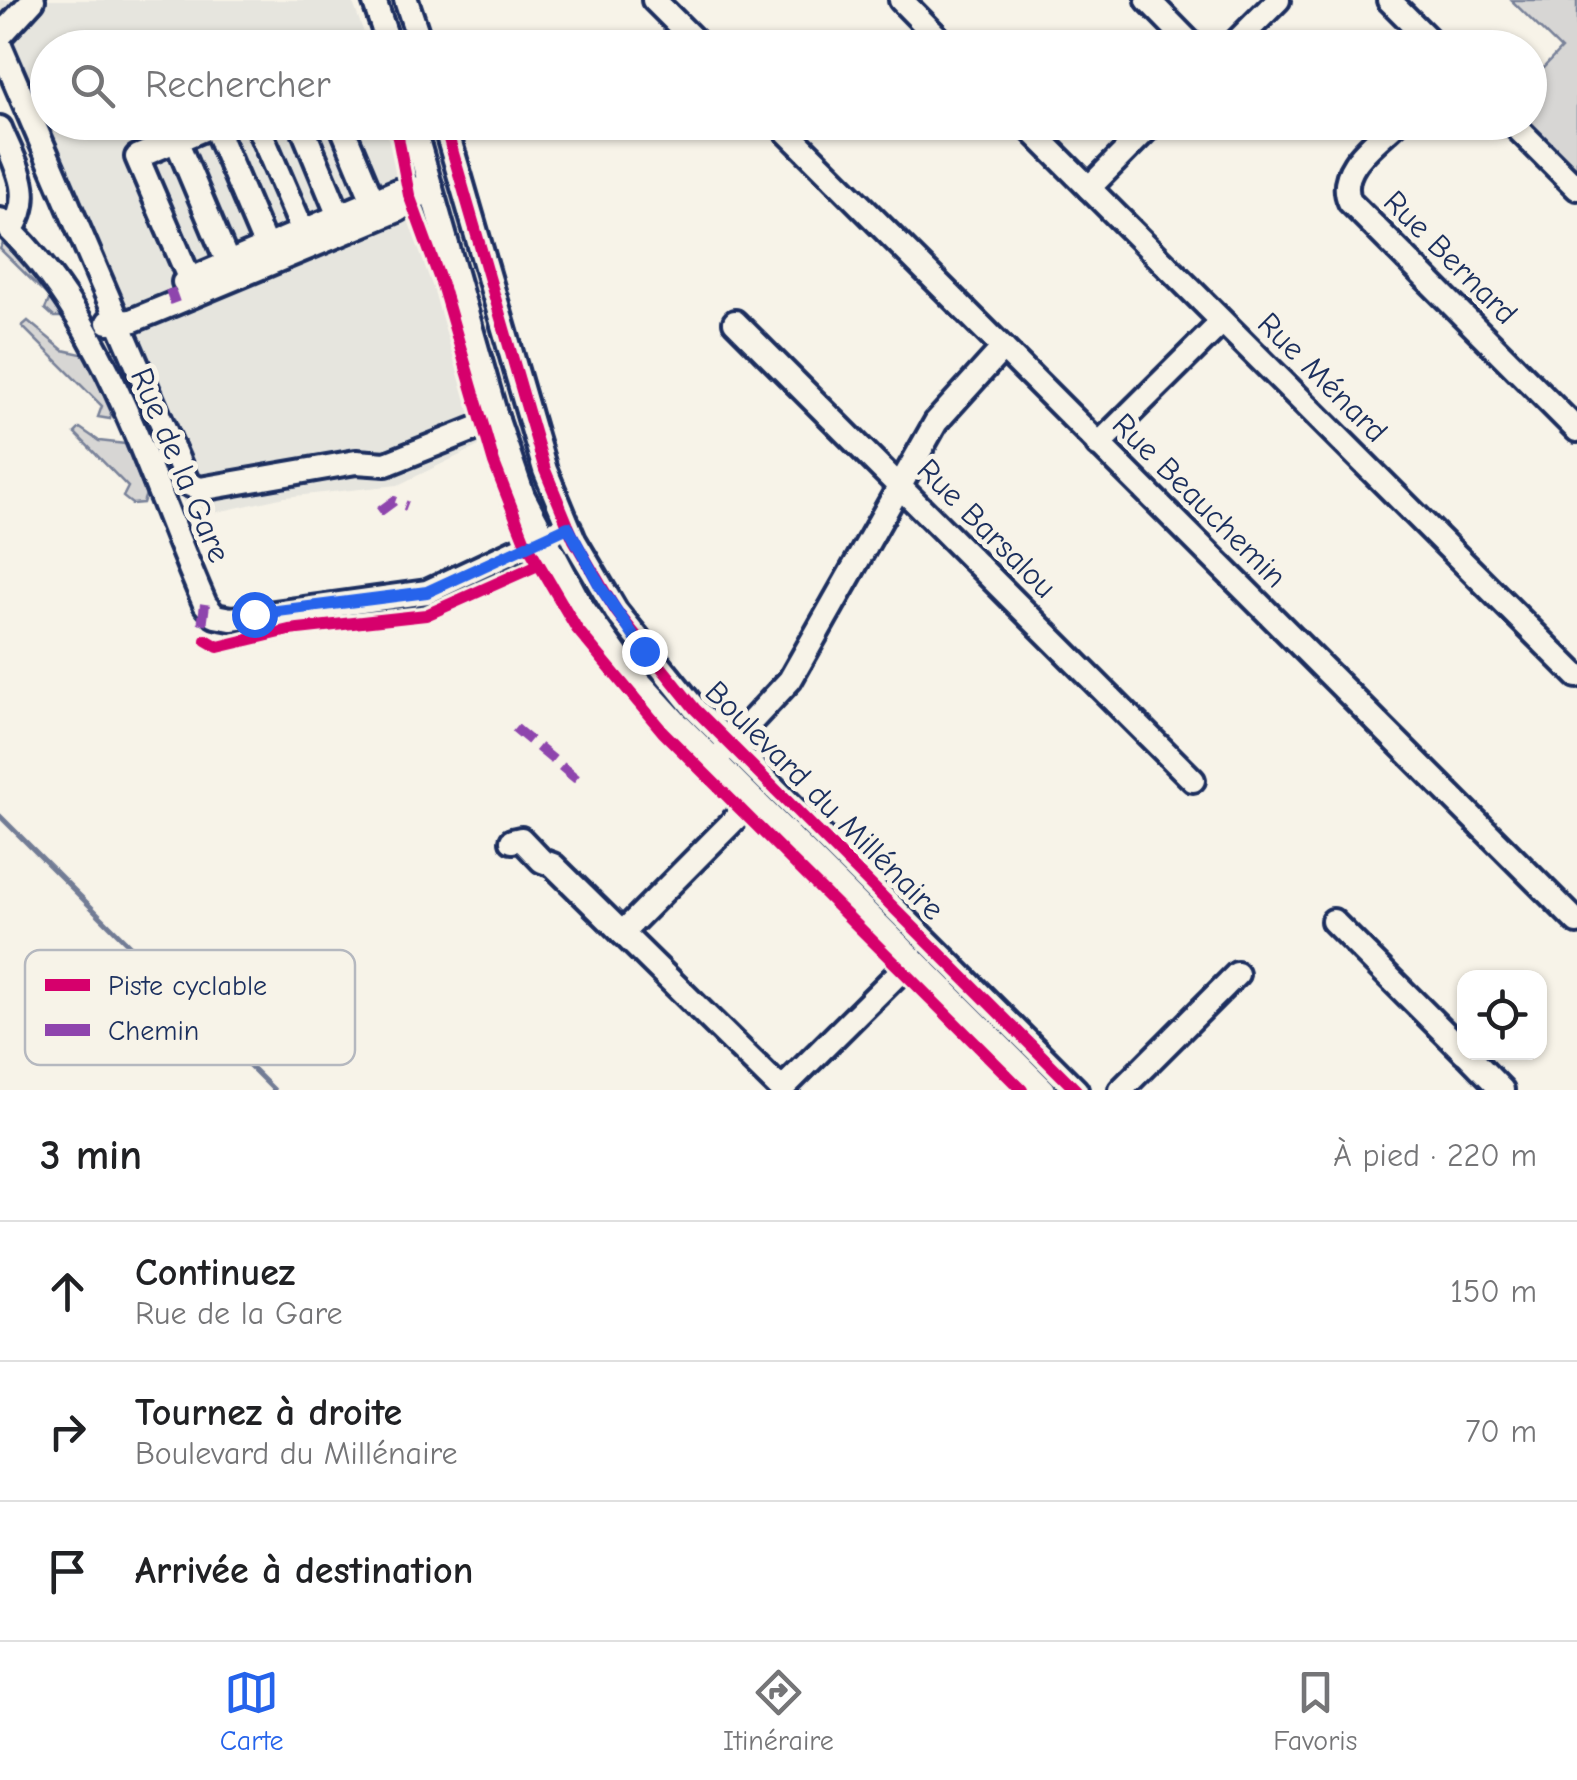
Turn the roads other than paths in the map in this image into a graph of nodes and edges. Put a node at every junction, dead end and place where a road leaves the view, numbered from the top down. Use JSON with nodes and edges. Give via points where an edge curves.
{"nodes":[{"id":1,"x":33,"y":0,"type":"edge"},
{"id":2,"x":374,"y":0,"type":"edge"},
{"id":3,"x":406,"y":0,"type":"edge"},
{"id":4,"x":654,"y":0,"type":"edge"},
{"id":5,"x":901,"y":0,"type":"edge"},
{"id":6,"x":1148,"y":0,"type":"edge"},
{"id":7,"x":1278,"y":0,"type":"edge"},
{"id":8,"x":1389,"y":0,"type":"edge"},
{"id":9,"x":384,"y":30,"type":"edge"},
{"id":10,"x":416,"y":30,"type":"edge"},
{"id":11,"x":684,"y":30,"type":"edge"},
{"id":12,"x":930,"y":30,"type":"edge"},
{"id":13,"x":1178,"y":30,"type":"edge"},
{"id":14,"x":1248,"y":30,"type":"edge"},
{"id":15,"x":1418,"y":30,"type":"edge"},
{"id":16,"x":0,"y":36,"type":"edge"},
{"id":17,"x":0,"y":46,"type":"edge"},
{"id":18,"x":30,"y":116,"type":"edge"},
{"id":19,"x":2,"y":136,"type":"edge"},
{"id":20,"x":40,"y":140,"type":"edge"},
{"id":21,"x":176,"y":140,"type":"joint"},
{"id":22,"x":222,"y":140,"type":"edge"},
{"id":23,"x":264,"y":140,"type":"edge"},
{"id":24,"x":307,"y":140,"type":"edge"},
{"id":25,"x":348,"y":140,"type":"edge"},
{"id":26,"x":417,"y":140,"type":"edge"},
{"id":27,"x":449,"y":140,"type":"edge"},
{"id":28,"x":795,"y":140,"type":"edge"},
{"id":29,"x":1041,"y":140,"type":"edge"},
{"id":30,"x":1136,"y":140,"type":"edge"},
{"id":31,"x":1380,"y":140,"type":"edge"},
{"id":32,"x":1529,"y":140,"type":"edge"},
{"id":33,"x":460,"y":179,"type":"junction"},
{"id":34,"x":431,"y":187,"type":"junction"},
{"id":35,"x":1089,"y":188,"type":"junction"},
{"id":36,"x":1577,"y":188,"type":"edge"},
{"id":37,"x":373,"y":201,"type":"junction"},
{"id":38,"x":339,"y":216,"type":"junction"},
{"id":39,"x":5,"y":225,"type":"edge"},
{"id":40,"x":303,"y":232,"type":"junction"},
{"id":41,"x":266,"y":248,"type":"junction"},
{"id":42,"x":228,"y":263,"type":"junction"},
{"id":43,"x":190,"y":280,"type":"junction"},
{"id":44,"x":117,"y":318,"type":"junction"},
{"id":45,"x":736,"y":322,"type":"dead end"},
{"id":46,"x":1222,"y":322,"type":"junction"},
{"id":47,"x":86,"y":330,"type":"junction"},
{"id":48,"x":1003,"y":348,"type":"junction"},
{"id":49,"x":497,"y":420,"type":"junction"},
{"id":50,"x":1577,"y":430,"type":"edge"},
{"id":51,"x":1098,"y":444,"type":"junction"},
{"id":52,"x":899,"y":486,"type":"junction"},
{"id":53,"x":568,"y":527,"type":"junction"},
{"id":54,"x":542,"y":538,"type":"junction"},
{"id":55,"x":1577,"y":676,"type":"edge"},
{"id":56,"x":722,"y":753,"type":"junction"},
{"id":57,"x":1192,"y":780,"type":"dead end"},
{"id":58,"x":754,"y":800,"type":"junction"},
{"id":59,"x":512,"y":842,"type":"dead end"},
{"id":60,"x":1333,"y":921,"type":"dead end"},
{"id":61,"x":1577,"y":922,"type":"edge"},
{"id":62,"x":622,"y":933,"type":"junction"},
{"id":63,"x":913,"y":959,"type":"junction"},
{"id":64,"x":1237,"y":974,"type":"dead end"},
{"id":65,"x":1457,"y":1044,"type":"edge"},
{"id":66,"x":1473,"y":1060,"type":"edge"},
{"id":67,"x":1060,"y":1087,"type":"edge"},
{"id":68,"x":782,"y":1090,"type":"edge"},
{"id":69,"x":1121,"y":1090,"type":"edge"},
{"id":70,"x":1502,"y":1090,"type":"edge"}],
"edges":[{"from":1,"to":16,"type":"street"},
{"from":2,"to":9,"type":"street"},
{"from":3,"to":10,"type":"street"},
{"from":4,"to":11,"type":"street"},
{"from":5,"to":12,"type":"street"},
{"from":6,"to":13,"type":"street"},
{"from":7,"to":14,"type":"street"},
{"from":8,"to":15,"type":"street"},
{"from":17,"to":18,"type":"street"},
{"from":19,"to":39,"type":"street","via":[[24,190],[21,212]]},
{"from":20,"to":44,"type":"street"},
{"from":21,"to":42,"type":"street"},
{"from":21,"to":43,"type":"street","via":[[137,157]]},
{"from":22,"to":41,"type":"street"},
{"from":23,"to":40,"type":"street"},
{"from":24,"to":38,"type":"street"},
{"from":25,"to":37,"type":"street"},
{"from":26,"to":34,"type":"street","name":"Boulevard du Millénaire"},
{"from":27,"to":33,"type":"street","name":"Boulevard du Millénaire"},
{"from":28,"to":48,"type":"street","name":"Rue Beauchemin"},
{"from":29,"to":35,"type":"street","name":"Rue Ménard"},
{"from":30,"to":35,"type":"street"},
{"from":31,"to":50,"type":"street","name":"Rue Bernard","via":[[1351,170],[1348,198]]},
{"from":32,"to":36,"type":"street"},
{"from":33,"to":34,"type":"street"},
{"from":33,"to":53,"type":"street","name":"Boulevard du Millénaire","via":[[530,425]]},
{"from":34,"to":37,"type":"street"},
{"from":34,"to":44,"type":"street","via":[[380,217],[131,321]]},
{"from":34,"to":49,"type":"street","name":"Boulevard du Millénaire"},
{"from":35,"to":46,"type":"street","name":"Rue Ménard"},
{"from":37,"to":38,"type":"street"},
{"from":38,"to":40,"type":"street"},
{"from":39,"to":47,"type":"street","via":[[64,292]]},
{"from":40,"to":41,"type":"street"},
{"from":41,"to":42,"type":"street"},
{"from":42,"to":43,"type":"street"},
{"from":43,"to":44,"type":"street","via":[[126,306]]},
{"from":44,"to":47,"type":"street"},
{"from":44,"to":49,"type":"street","via":[[188,484],[200,489],[356,462],[386,464]]},
{"from":45,"to":52,"type":"street","name":"Rue Barsalou"},
{"from":46,"to":51,"type":"street"},
{"from":46,"to":55,"type":"street","name":"Rue Ménard"},
{"from":47,"to":54,"type":"street","name":"Rue de la Gare","via":[[215,616],[427,592]]},
{"from":48,"to":51,"type":"street","name":"Rue Beauchemin"},
{"from":48,"to":52,"type":"street","via":[[942,414]]},
{"from":49,"to":54,"type":"street","name":"Boulevard du Millénaire"},
{"from":51,"to":61,"type":"street","name":"Rue Beauchemin"},
{"from":52,"to":56,"type":"street","via":[[790,680]]},
{"from":52,"to":57,"type":"street","name":"Rue Barsalou"},
{"from":53,"to":54,"type":"street","name":"Rue de la Gare"},
{"from":53,"to":56,"type":"street","name":"Boulevard du Millénaire","via":[[601,588]]},
{"from":54,"to":56,"type":"street","name":"Boulevard du Millénaire","via":[[607,643]]},
{"from":56,"to":58,"type":"street","name":"Boulevard du Millénaire"},
{"from":56,"to":67,"type":"street","name":"Boulevard du Millénaire"},
{"from":58,"to":62,"type":"street"},
{"from":58,"to":63,"type":"street","name":"Boulevard du Millénaire"},
{"from":59,"to":62,"type":"street","via":[[521,839],[553,865]]},
{"from":60,"to":65,"type":"street"},
{"from":62,"to":68,"type":"street"},
{"from":63,"to":67,"type":"street","name":"Boulevard du Millénaire"},
{"from":63,"to":68,"type":"street"},
{"from":64,"to":69,"type":"street"},
{"from":66,"to":70,"type":"street"}]}
